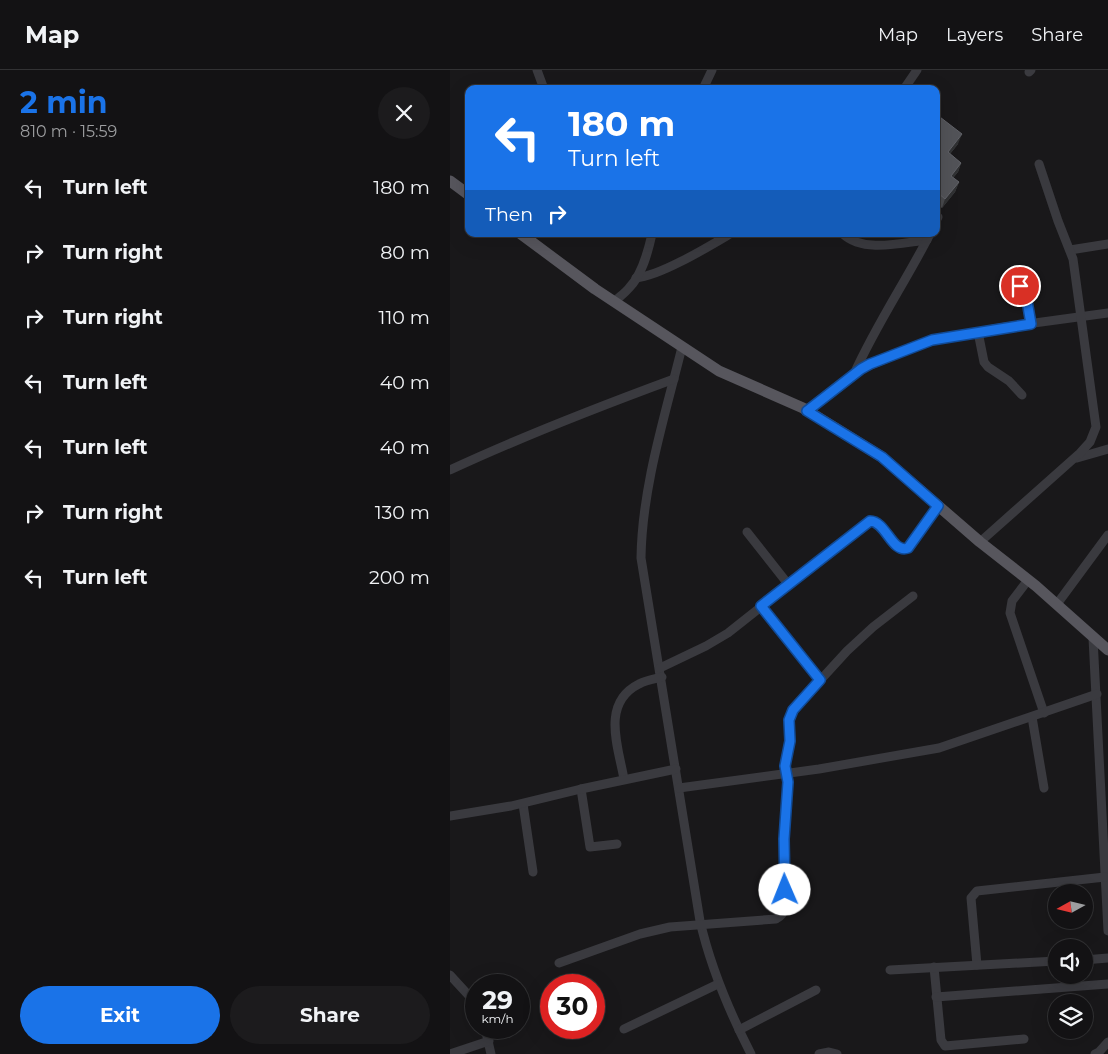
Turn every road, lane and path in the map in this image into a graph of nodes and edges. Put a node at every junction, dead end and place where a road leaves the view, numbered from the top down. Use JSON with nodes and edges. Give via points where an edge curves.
{"nodes":[{"id":1,"x":537,"y":70,"type":"edge"},
{"id":2,"x":712,"y":70,"type":"edge"},
{"id":3,"x":918,"y":70,"type":"edge"},
{"id":4,"x":543,"y":85,"type":"edge"},
{"id":5,"x":705,"y":85,"type":"edge"},
{"id":6,"x":907,"y":85,"type":"edge"},
{"id":7,"x":1039,"y":164,"type":"dead end"},
{"id":8,"x":450,"y":181,"type":"edge"},
{"id":9,"x":465,"y":192,"type":"edge"},
{"id":10,"x":525,"y":237,"type":"edge"},
{"id":11,"x":651,"y":237,"type":"edge"},
{"id":12,"x":725,"y":237,"type":"edge"},
{"id":13,"x":847,"y":237,"type":"edge"},
{"id":14,"x":928,"y":237,"type":"edge"},
{"id":15,"x":1108,"y":244,"type":"edge"},
{"id":16,"x":1070,"y":250,"type":"junction"},
{"id":17,"x":636,"y":278,"type":"junction"},
{"id":18,"x":1009,"y":278,"type":"dead end"},
{"id":19,"x":614,"y":302,"type":"junction"},
{"id":20,"x":1108,"y":312,"type":"edge"},
{"id":21,"x":1082,"y":316,"type":"junction"},
{"id":22,"x":1031,"y":324,"type":"junction"},
{"id":23,"x":978,"y":332,"type":"junction"},
{"id":24,"x":682,"y":347,"type":"junction"},
{"id":25,"x":854,"y":374,"type":"junction"},
{"id":26,"x":674,"y":379,"type":"junction"},
{"id":27,"x":1022,"y":395,"type":"dead end"},
{"id":28,"x":807,"y":411,"type":"junction"},
{"id":29,"x":1108,"y":449,"type":"edge"},
{"id":30,"x":1074,"y":459,"type":"junction"},
{"id":31,"x":450,"y":470,"type":"edge"},
{"id":32,"x":938,"y":506,"type":"junction"},
{"id":33,"x":747,"y":532,"type":"dead end"},
{"id":34,"x":1108,"y":535,"type":"edge"},
{"id":35,"x":980,"y":542,"type":"junction"},
{"id":36,"x":1028,"y":580,"type":"junction"},
{"id":37,"x":788,"y":584,"type":"junction"},
{"id":38,"x":913,"y":596,"type":"dead end"},
{"id":39,"x":1056,"y":604,"type":"junction"},
{"id":40,"x":761,"y":606,"type":"junction"},
{"id":41,"x":1093,"y":638,"type":"junction"},
{"id":42,"x":1108,"y":650,"type":"edge"},
{"id":43,"x":661,"y":673,"type":"junction"},
{"id":44,"x":820,"y":680,"type":"junction"},
{"id":45,"x":1097,"y":694,"type":"junction"},
{"id":46,"x":1044,"y":713,"type":"junction"},
{"id":47,"x":1032,"y":717,"type":"junction"},
{"id":48,"x":676,"y":768,"type":"junction"},
{"id":49,"x":786,"y":774,"type":"junction"},
{"id":50,"x":624,"y":779,"type":"junction"},
{"id":51,"x":679,"y":788,"type":"junction"},
{"id":52,"x":1044,"y":788,"type":"dead end"},
{"id":53,"x":581,"y":789,"type":"junction"},
{"id":54,"x":523,"y":804,"type":"junction"},
{"id":55,"x":450,"y":816,"type":"edge"},
{"id":56,"x":617,"y":844,"type":"dead end"},
{"id":57,"x":534,"y":872,"type":"dead end"},
{"id":58,"x":1105,"y":878,"type":"junction"},
{"id":59,"x":701,"y":924,"type":"junction"},
{"id":60,"x":1108,"y":931,"type":"edge"},
{"id":61,"x":1108,"y":958,"type":"edge"},
{"id":62,"x":1093,"y":959,"type":"edge"},
{"id":63,"x":1048,"y":961,"type":"edge"},
{"id":64,"x":559,"y":963,"type":"dead end"},
{"id":65,"x":977,"y":965,"type":"junction"},
{"id":66,"x":934,"y":967,"type":"junction"},
{"id":67,"x":890,"y":970,"type":"dead end"},
{"id":68,"x":450,"y":975,"type":"edge"},
{"id":69,"x":718,"y":984,"type":"junction"},
{"id":70,"x":1108,"y":984,"type":"edge"},
{"id":71,"x":816,"y":990,"type":"dead end"},
{"id":72,"x":465,"y":991,"type":"edge"},
{"id":73,"x":936,"y":997,"type":"junction"},
{"id":74,"x":624,"y":1029,"type":"dead end"},
{"id":75,"x":739,"y":1030,"type":"junction"},
{"id":76,"x":1024,"y":1040,"type":"dead end"},
{"id":77,"x":489,"y":1041,"type":"joint"},
{"id":78,"x":1108,"y":1042,"type":"edge"},
{"id":79,"x":1100,"y":1053,"type":"edge"},
{"id":80,"x":450,"y":1054,"type":"edge"},
{"id":81,"x":491,"y":1054,"type":"edge"},
{"id":82,"x":751,"y":1054,"type":"edge"},
{"id":83,"x":819,"y":1054,"type":"edge"},
{"id":84,"x":836,"y":1054,"type":"edge"}],
"edges":[{"from":1,"to":4,"type":"street"},
{"from":2,"to":5,"type":"street"},
{"from":3,"to":6,"type":"street"},
{"from":7,"to":16,"type":"street"},
{"from":8,"to":9,"type":"main road"},
{"from":10,"to":19,"type":"main road"},
{"from":11,"to":17,"type":"street"},
{"from":12,"to":17,"type":"street","via":[[648,276]]},
{"from":13,"to":14,"type":"street","via":[[867,244]]},
{"from":14,"to":25,"type":"street"},
{"from":15,"to":16,"type":"street"},
{"from":16,"to":21,"type":"street"},
{"from":17,"to":19,"type":"street"},
{"from":18,"to":22,"type":"street","via":[[1025,291]]},
{"from":19,"to":24,"type":"main road"},
{"from":20,"to":21,"type":"street"},
{"from":21,"to":22,"type":"street"},
{"from":21,"to":30,"type":"street","via":[[1096,427],[1090,442]]},
{"from":22,"to":23,"type":"street"},
{"from":23,"to":25,"type":"street","via":[[932,340],[870,364]]},
{"from":23,"to":27,"type":"street","via":[[984,362]]},
{"from":24,"to":26,"type":"street"},
{"from":24,"to":28,"type":"main road","via":[[720,371]]},
{"from":25,"to":28,"type":"street"},
{"from":26,"to":31,"type":"street","via":[[578,414]]},
{"from":26,"to":43,"type":"street","via":[[646,502],[642,537],[644,582]]},
{"from":28,"to":32,"type":"main road","via":[[882,457]]},
{"from":29,"to":30,"type":"street"},
{"from":30,"to":35,"type":"street"},
{"from":32,"to":35,"type":"main road"},
{"from":32,"to":37,"type":"street","via":[[908,548],[899,548],[877,523],[870,521]]},
{"from":33,"to":37,"type":"street"},
{"from":34,"to":39,"type":"street"},
{"from":35,"to":36,"type":"main road"},
{"from":36,"to":39,"type":"main road"},
{"from":36,"to":46,"type":"street","via":[[1010,609]]},
{"from":37,"to":40,"type":"street"},
{"from":38,"to":44,"type":"street","via":[[874,626]]},
{"from":39,"to":41,"type":"main road"},
{"from":40,"to":43,"type":"street","via":[[728,633]]},
{"from":40,"to":44,"type":"street"},
{"from":41,"to":42,"type":"main road"},
{"from":41,"to":45,"type":"street"},
{"from":43,"to":48,"type":"street"},
{"from":43,"to":50,"type":"street","via":[[630,689],[617,708],[614,720]]},
{"from":44,"to":49,"type":"street","via":[[790,716]]},
{"from":45,"to":46,"type":"street"},
{"from":45,"to":58,"type":"street"},
{"from":46,"to":47,"type":"street"},
{"from":47,"to":49,"type":"street","via":[[939,748]]},
{"from":47,"to":52,"type":"street"},
{"from":48,"to":50,"type":"street"},
{"from":48,"to":51,"type":"street"},
{"from":49,"to":51,"type":"street"},
{"from":49,"to":59,"type":"street","via":[[784,913],[776,919]]},
{"from":50,"to":53,"type":"street"},
{"from":51,"to":59,"type":"street"},
{"from":53,"to":54,"type":"street"},
{"from":53,"to":56,"type":"street","via":[[590,847]]},
{"from":54,"to":55,"type":"street"},
{"from":54,"to":57,"type":"street"},
{"from":58,"to":60,"type":"street"},
{"from":58,"to":65,"type":"street","via":[[977,890],[971,898]]},
{"from":59,"to":64,"type":"street","via":[[640,934]]},
{"from":59,"to":69,"type":"street"},
{"from":61,"to":62,"type":"street"},
{"from":63,"to":65,"type":"street"},
{"from":65,"to":66,"type":"street"},
{"from":66,"to":67,"type":"street"},
{"from":66,"to":73,"type":"street"},
{"from":68,"to":72,"type":"street"},
{"from":69,"to":74,"type":"street"},
{"from":69,"to":75,"type":"street"},
{"from":70,"to":73,"type":"street"},
{"from":71,"to":75,"type":"street"},
{"from":73,"to":76,"type":"street","via":[[940,1040],[945,1046]]},
{"from":75,"to":82,"type":"street"},
{"from":77,"to":80,"type":"street"},
{"from":77,"to":81,"type":"street"},
{"from":78,"to":79,"type":"street"},
{"from":83,"to":84,"type":"street"}]}
